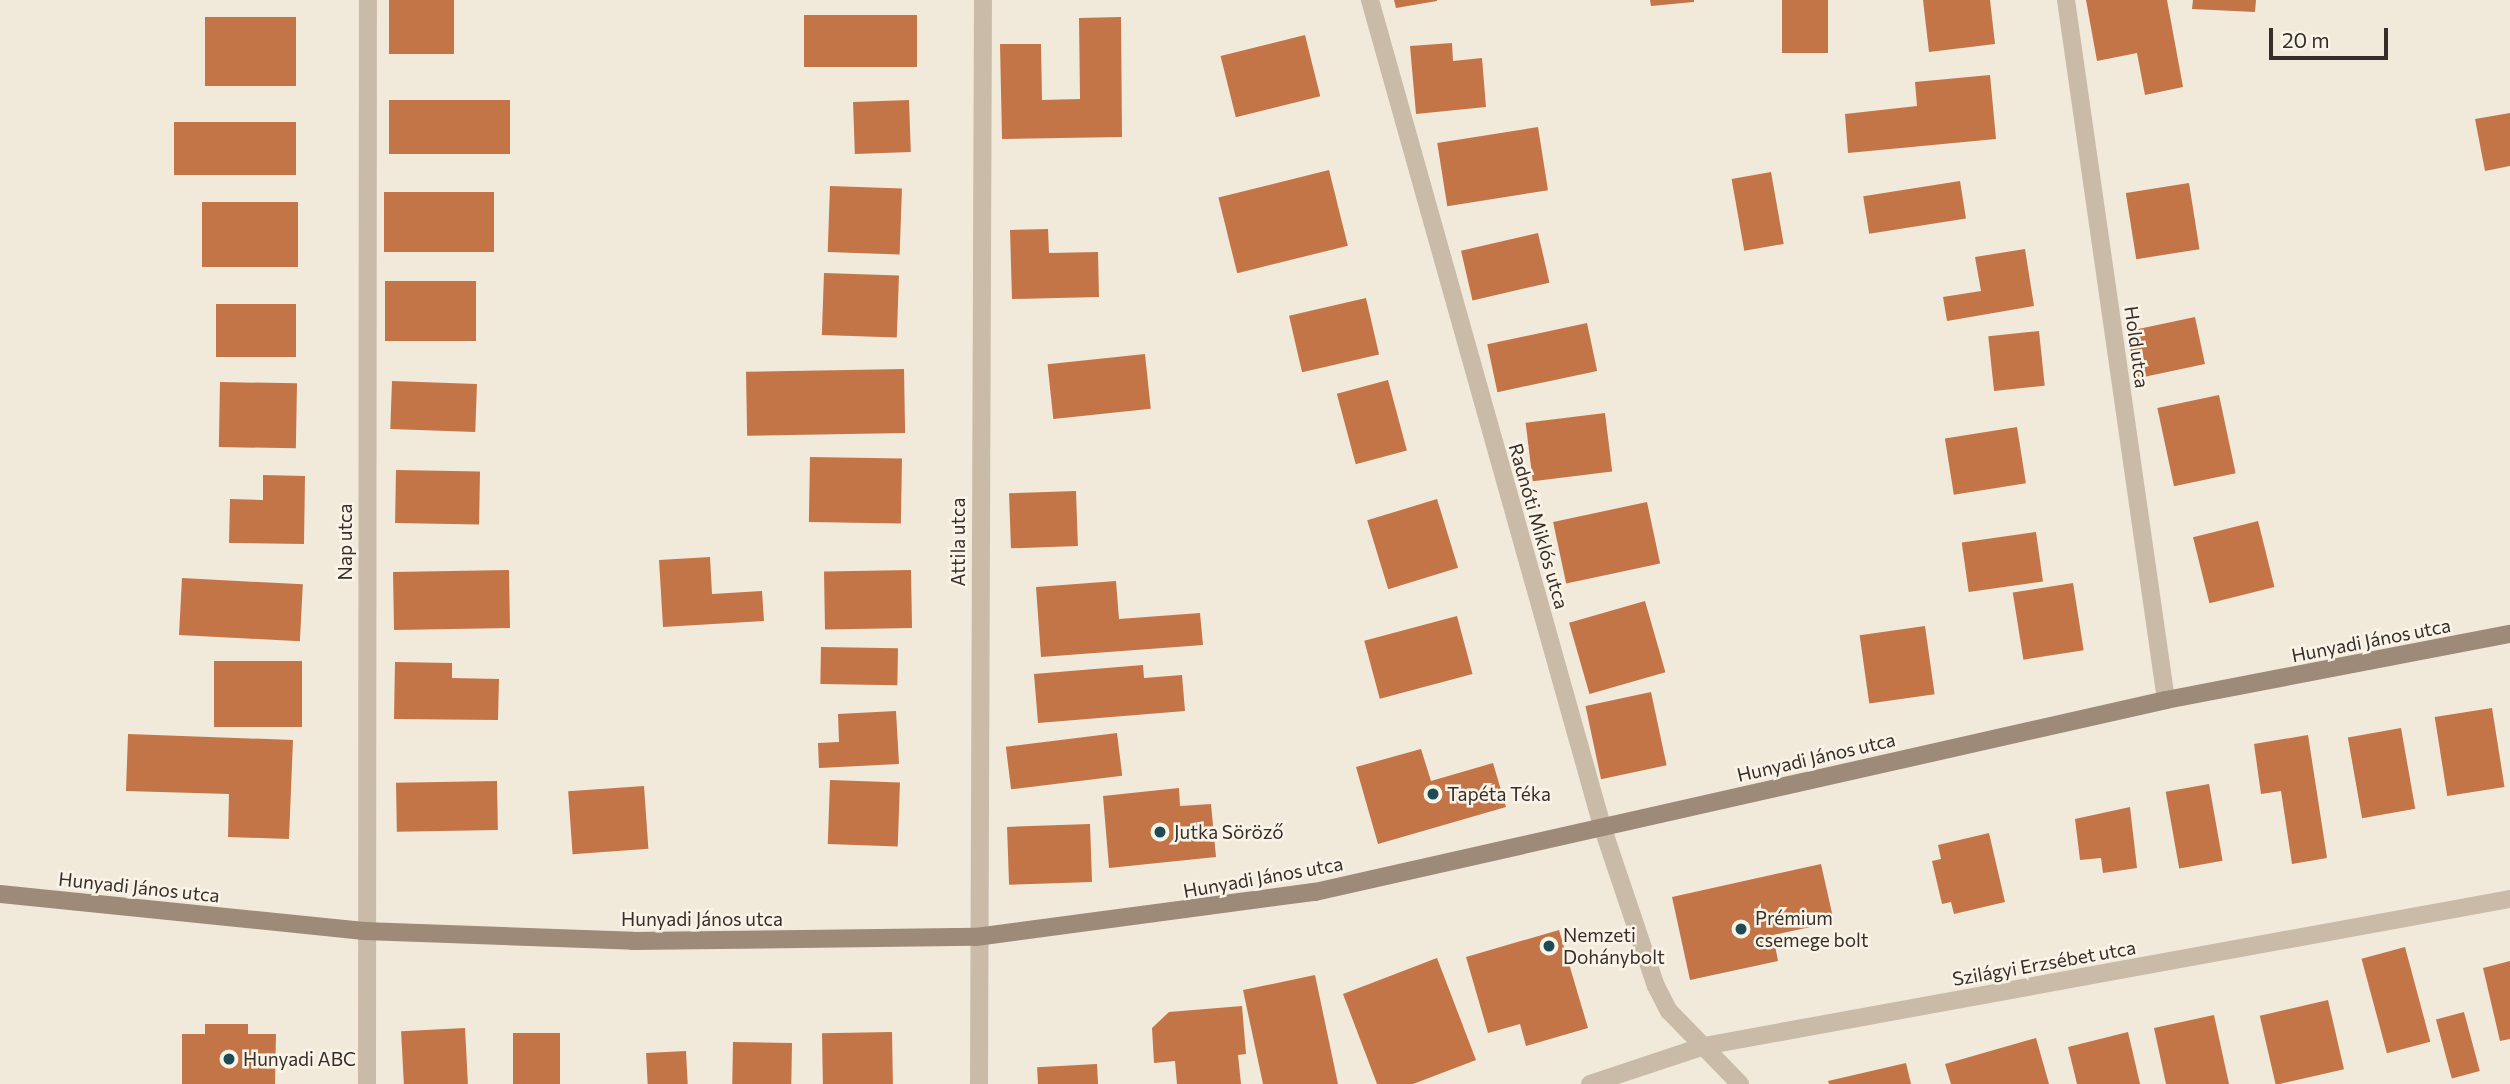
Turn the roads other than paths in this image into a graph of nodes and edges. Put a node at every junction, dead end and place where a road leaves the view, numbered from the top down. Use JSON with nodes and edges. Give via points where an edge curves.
{"nodes":[{"id":1,"x":368,"y":0,"type":"edge"},
{"id":2,"x":983,"y":0,"type":"edge"},
{"id":3,"x":1370,"y":0,"type":"edge"},
{"id":4,"x":2066,"y":0,"type":"edge"},
{"id":5,"x":2510,"y":634,"type":"edge"},
{"id":6,"x":2166,"y":700,"type":"junction"},
{"id":7,"x":1602,"y":826,"type":"junction"},
{"id":8,"x":0,"y":894,"type":"edge"},
{"id":9,"x":2510,"y":899,"type":"edge"},
{"id":10,"x":364,"y":931,"type":"junction"},
{"id":11,"x":976,"y":937,"type":"junction"},
{"id":12,"x":1704,"y":1046,"type":"junction"},
{"id":13,"x":367,"y":1084,"type":"edge"},
{"id":14,"x":979,"y":1084,"type":"edge"},
{"id":15,"x":1590,"y":1084,"type":"edge"},
{"id":16,"x":1740,"y":1084,"type":"edge"}],
"edges":[{"from":1,"to":10,"type":"street","name":"Nap utca"},
{"from":2,"to":11,"type":"street","name":"Attila utca"},
{"from":3,"to":7,"type":"street","name":"Radnóti Miklós utca"},
{"from":4,"to":6,"type":"street","name":"Hold utca"},
{"from":5,"to":6,"type":"street","name":"Hunyadi János utca"},
{"from":6,"to":7,"type":"street","name":"Hunyadi János utca"},
{"from":7,"to":11,"type":"street","name":"Hunyadi János utca","via":[[1315,892]]},
{"from":7,"to":12,"type":"street","name":"Radnóti Miklós utca","via":[[1656,986],[1669,1012]]},
{"from":8,"to":10,"type":"street","name":"Hunyadi János utca"},
{"from":9,"to":12,"type":"street","name":"Szilágyi Erzsébet utca"},
{"from":10,"to":11,"type":"street","name":"Hunyadi János utca","via":[[634,941]]},
{"from":10,"to":13,"type":"street","name":"Nap utca"},
{"from":11,"to":14,"type":"street","name":"Attila utca"},
{"from":12,"to":15,"type":"street","name":"Szilágyi Erzsébet utca"},
{"from":12,"to":16,"type":"street","name":"Radnóti Miklós utca"}]}
